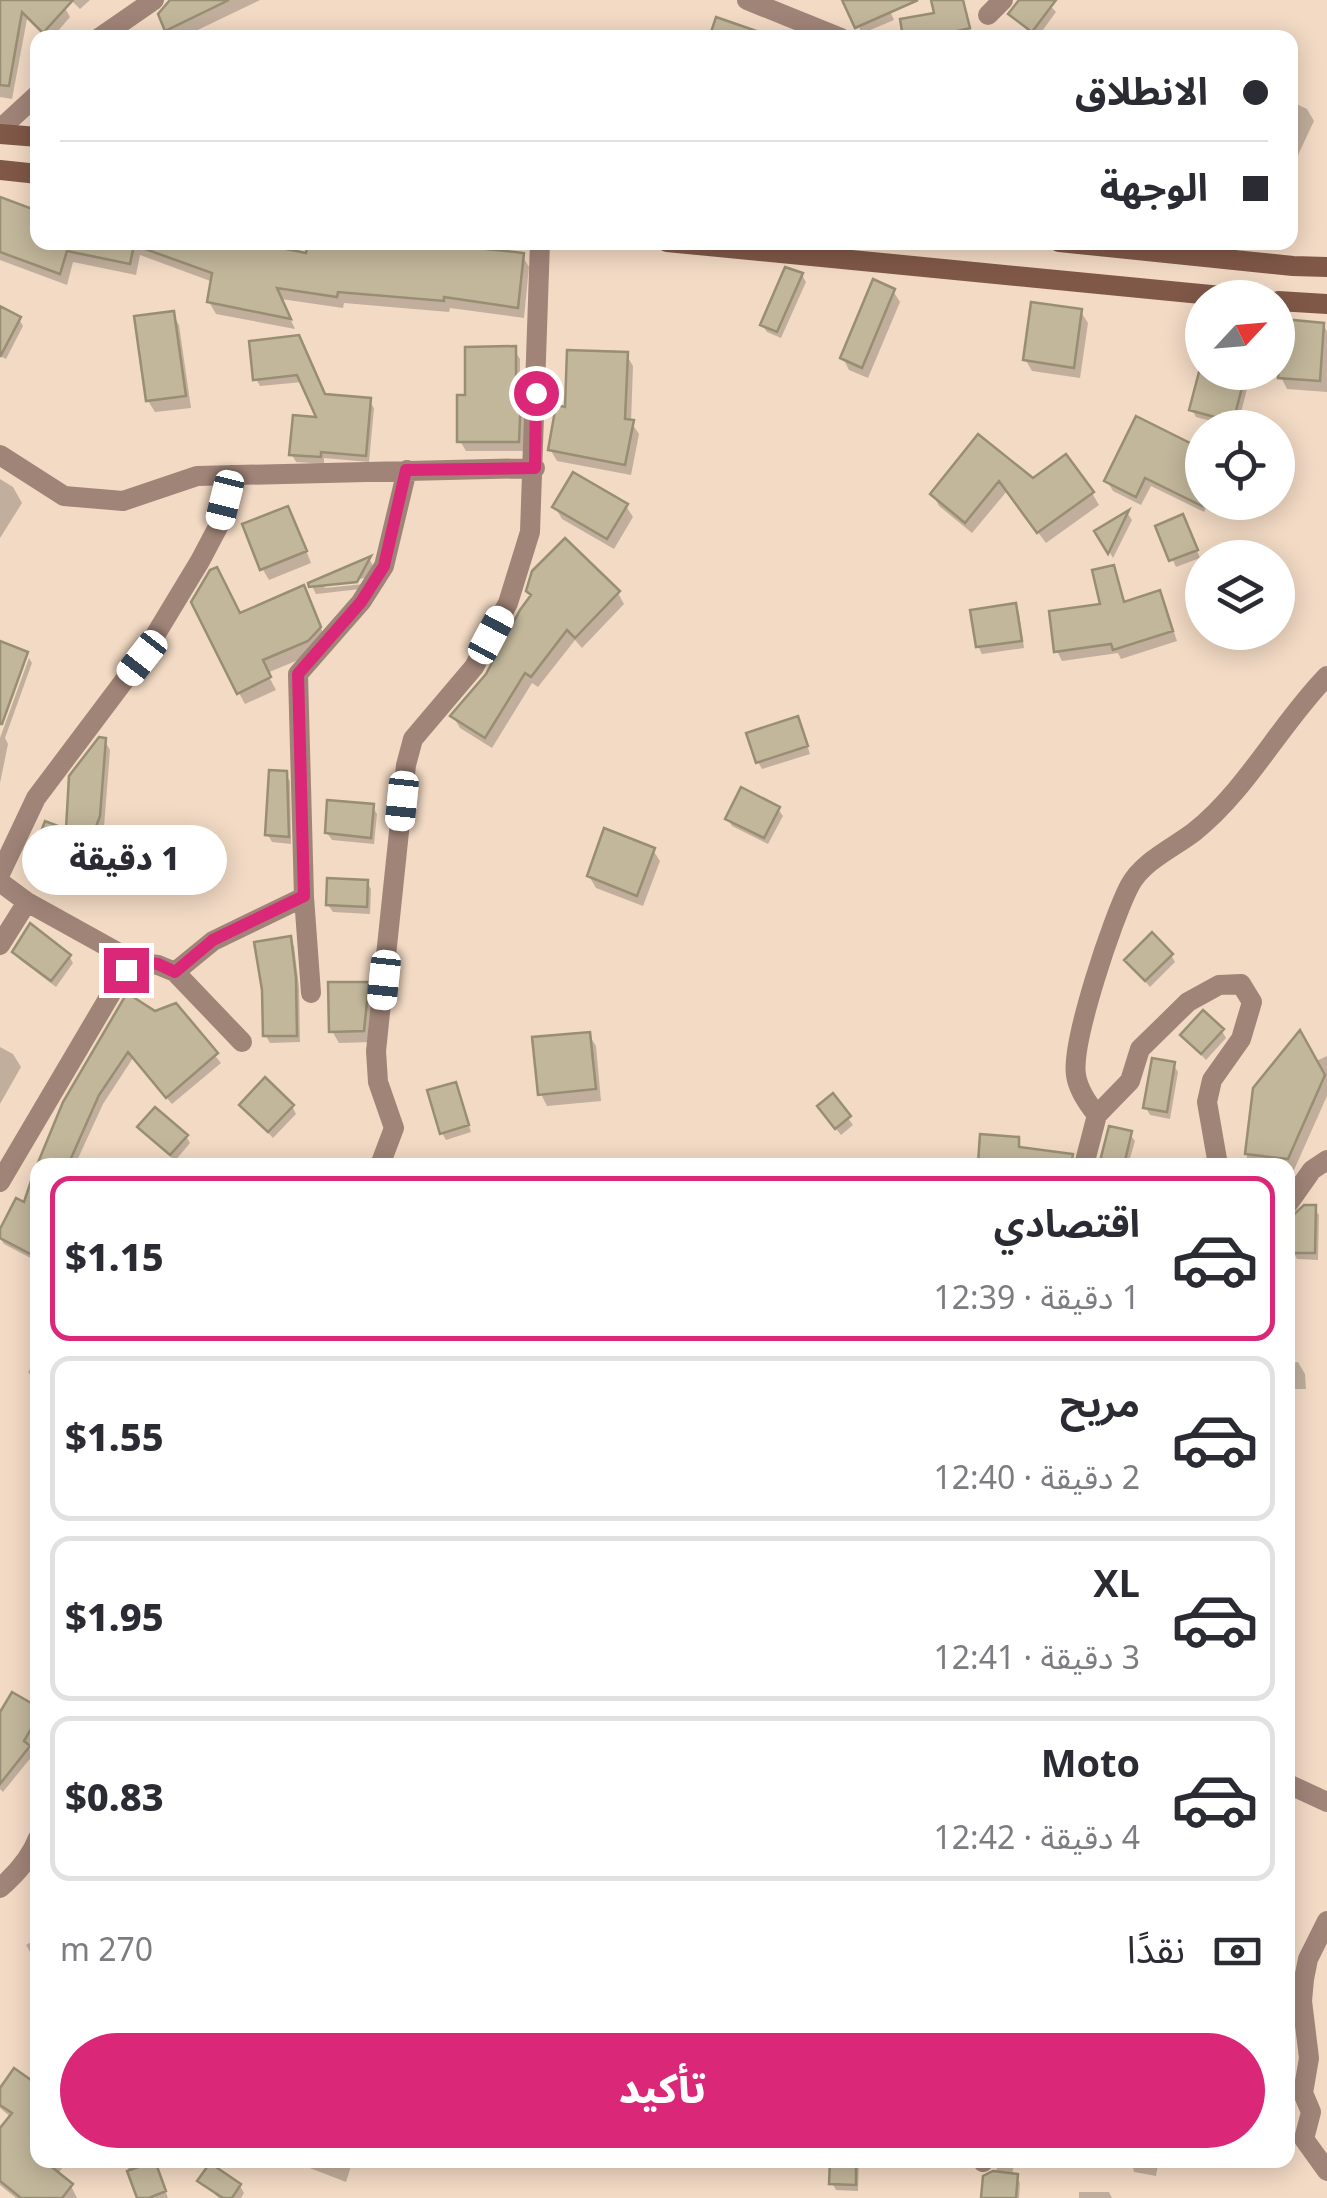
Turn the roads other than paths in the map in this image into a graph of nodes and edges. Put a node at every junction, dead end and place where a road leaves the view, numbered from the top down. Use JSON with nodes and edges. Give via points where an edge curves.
{"nodes":[{"id":1,"x":154,"y":0,"type":"edge"},
{"id":2,"x":746,"y":0,"type":"edge"},
{"id":3,"x":111,"y":30,"type":"edge"},
{"id":4,"x":821,"y":30,"type":"edge"},
{"id":5,"x":30,"y":102,"type":"edge"},
{"id":6,"x":0,"y":131,"type":"edge"},
{"id":7,"x":30,"y":136,"type":"edge"},
{"id":8,"x":0,"y":170,"type":"edge"},
{"id":9,"x":30,"y":174,"type":"edge"},
{"id":10,"x":540,"y":250,"type":"edge"},
{"id":11,"x":808,"y":250,"type":"edge"},
{"id":12,"x":1137,"y":250,"type":"edge"},
{"id":13,"x":1327,"y":266,"type":"edge"},
{"id":14,"x":1185,"y":292,"type":"edge"},
{"id":15,"x":1295,"y":302,"type":"edge"},
{"id":16,"x":1327,"y":304,"type":"edge"},
{"id":17,"x":0,"y":454,"type":"edge"},
{"id":18,"x":535,"y":468,"type":"junction"},
{"id":19,"x":406,"y":470,"type":"junction"},
{"id":20,"x":232,"y":475,"type":"junction"},
{"id":21,"x":1327,"y":676,"type":"edge"},
{"id":22,"x":0,"y":874,"type":"edge"},
{"id":23,"x":0,"y":882,"type":"edge"},
{"id":24,"x":304,"y":896,"type":"junction"},
{"id":25,"x":27,"y":902,"type":"junction"},
{"id":26,"x":0,"y":945,"type":"edge"},
{"id":27,"x":126,"y":960,"type":"junction"},
{"id":28,"x":175,"y":972,"type":"junction"},
{"id":29,"x":311,"y":993,"type":"dead end"},
{"id":30,"x":242,"y":1042,"type":"dead end"},
{"id":31,"x":1097,"y":1115,"type":"junction"},
{"id":32,"x":383,"y":1158,"type":"edge"},
{"id":33,"x":1086,"y":1158,"type":"edge"},
{"id":34,"x":1217,"y":1158,"type":"edge"},
{"id":35,"x":1327,"y":1160,"type":"edge"},
{"id":36,"x":0,"y":1182,"type":"edge"},
{"id":37,"x":1295,"y":1194,"type":"edge"},
{"id":38,"x":1295,"y":1787,"type":"edge"},
{"id":39,"x":1327,"y":1802,"type":"edge"},
{"id":40,"x":30,"y":1853,"type":"edge"},
{"id":41,"x":0,"y":1888,"type":"edge"},
{"id":42,"x":1327,"y":1921,"type":"edge"},
{"id":43,"x":1319,"y":2110,"type":"edge"},
{"id":44,"x":1327,"y":2171,"type":"edge"}],
"edges":[{"from":1,"to":3,"type":"street"},
{"from":2,"to":4,"type":"street"},
{"from":5,"to":6,"type":"street"},
{"from":6,"to":7,"type":"main road"},
{"from":8,"to":9,"type":"main road"},
{"from":10,"to":18,"type":"street"},
{"from":11,"to":14,"type":"main road"},
{"from":12,"to":13,"type":"main road"},
{"from":15,"to":16,"type":"main road"},
{"from":17,"to":20,"type":"street","via":[[64,496],[84,498],[123,501],[196,476]]},
{"from":18,"to":19,"type":"street"},
{"from":18,"to":32,"type":"street","via":[[530,532],[508,603],[474,667],[413,739],[406,765],[376,1051],[378,1082],[394,1128]]},
{"from":19,"to":20,"type":"street"},
{"from":19,"to":24,"type":"street","via":[[384,566],[298,674]]},
{"from":20,"to":22,"type":"street","via":[[219,525],[200,561],[142,658],[36,798]]},
{"from":21,"to":31,"type":"street","via":[[1237,787],[1131,883],[1080,1031],[1076,1075]]},
{"from":23,"to":25,"type":"street"},
{"from":24,"to":28,"type":"street","via":[[213,940]]},
{"from":24,"to":29,"type":"street"},
{"from":25,"to":26,"type":"street"},
{"from":25,"to":27,"type":"street"},
{"from":27,"to":28,"type":"street"},
{"from":27,"to":36,"type":"street"},
{"from":28,"to":30,"type":"street"},
{"from":31,"to":33,"type":"street"},
{"from":31,"to":34,"type":"street","via":[[1130,1081],[1140,1049],[1162,1025],[1219,985],[1241,984],[1252,1002],[1249,1017],[1212,1080],[1207,1102]]},
{"from":35,"to":37,"type":"street"},
{"from":38,"to":39,"type":"street"},
{"from":40,"to":41,"type":"street"},
{"from":42,"to":43,"type":"street","via":[[1308,1959],[1302,2001],[1309,2058],[1303,2093]]},
{"from":43,"to":44,"type":"street","via":[[1304,2139]]}]}
